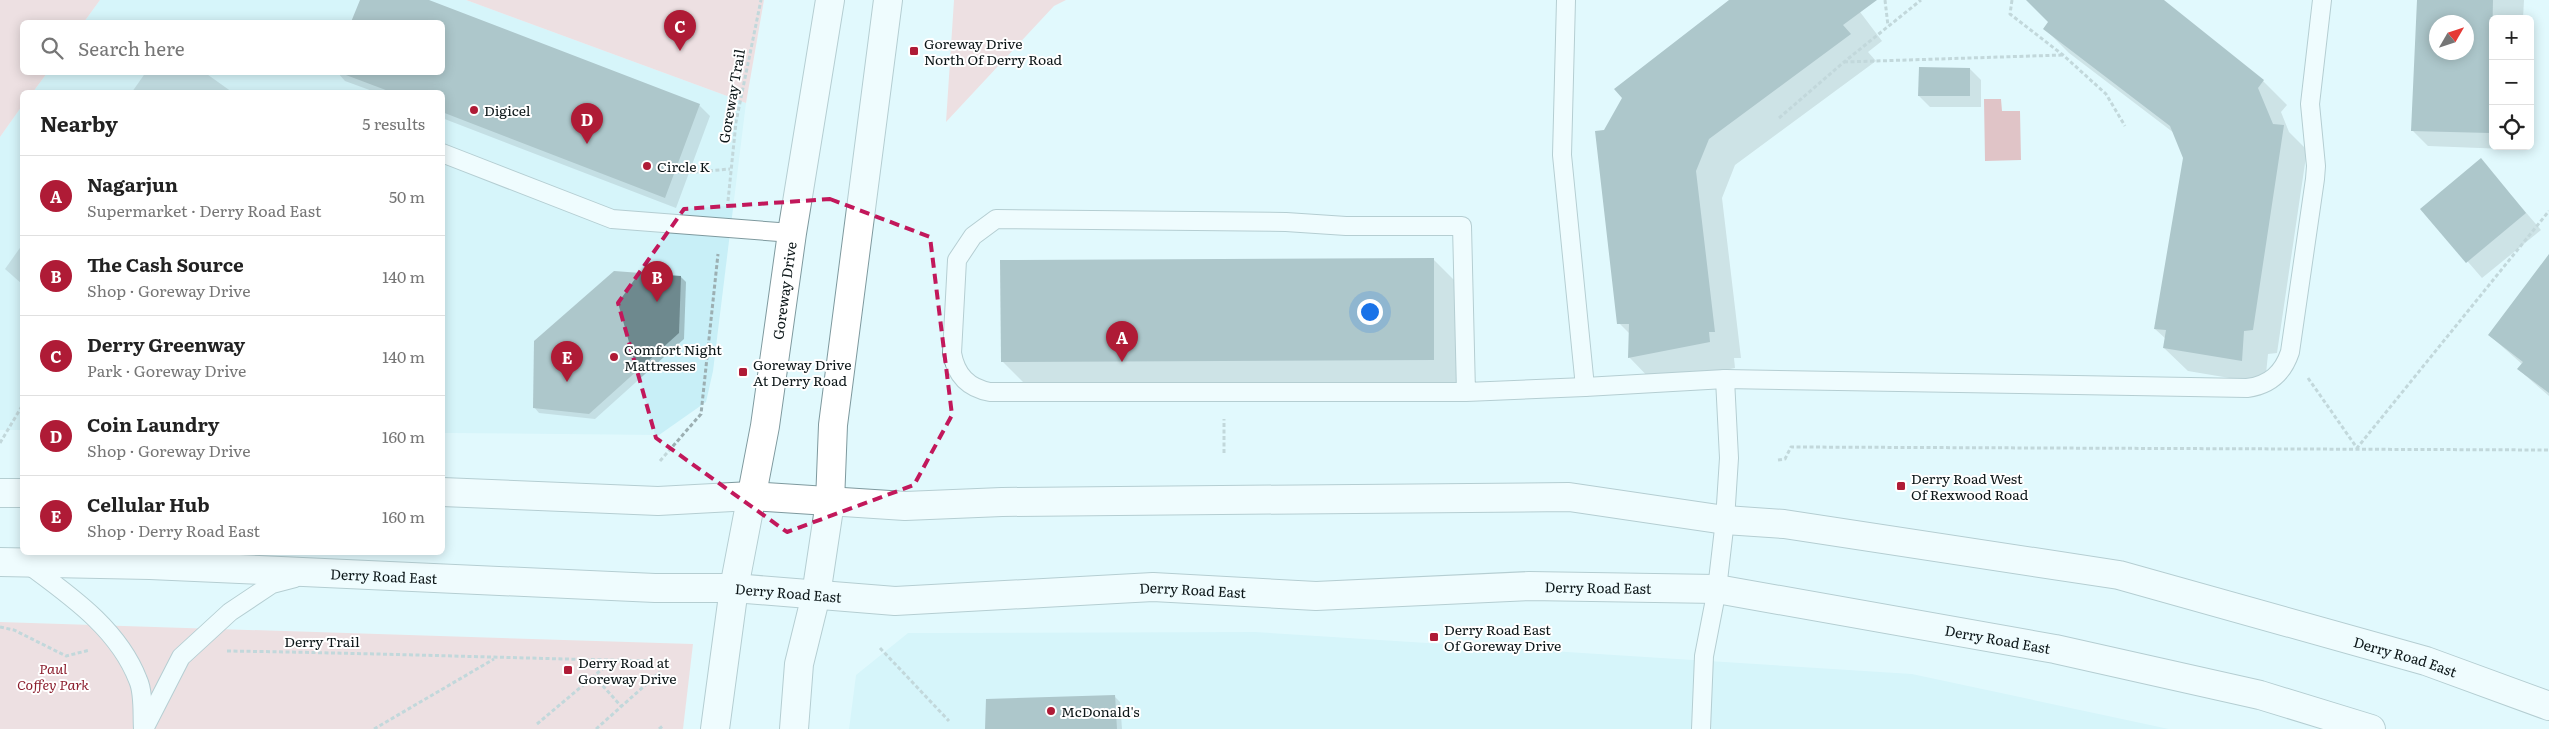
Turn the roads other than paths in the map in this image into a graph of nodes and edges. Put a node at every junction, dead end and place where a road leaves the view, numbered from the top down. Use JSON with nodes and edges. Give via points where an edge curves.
{"nodes":[{"id":1,"x":830,"y":0,"type":"edge"},
{"id":2,"x":888,"y":0,"type":"edge"},
{"id":3,"x":1566,"y":0,"type":"edge"},
{"id":4,"x":2322,"y":0,"type":"edge"},
{"id":5,"x":445,"y":154,"type":"edge"},
{"id":6,"x":792,"y":233,"type":"junction"},
{"id":7,"x":1725,"y":379,"type":"junction"},
{"id":8,"x":1585,"y":387,"type":"junction"},
{"id":9,"x":1466,"y":392,"type":"junction"},
{"id":10,"x":445,"y":492,"type":"edge"},
{"id":11,"x":751,"y":496,"type":"junction"},
{"id":12,"x":830,"y":502,"type":"junction"},
{"id":13,"x":1725,"y":520,"type":"junction"},
{"id":14,"x":151,"y":559,"type":"edge"},
{"id":15,"x":13,"y":562,"type":"edge"},
{"id":16,"x":315,"y":574,"type":"junction"},
{"id":17,"x":734,"y":588,"type":"junction"},
{"id":18,"x":1717,"y":589,"type":"junction"},
{"id":19,"x":816,"y":594,"type":"junction"},
{"id":20,"x":2549,"y":706,"type":"edge"},
{"id":21,"x":144,"y":729,"type":"edge"},
{"id":22,"x":715,"y":729,"type":"edge"},
{"id":23,"x":794,"y":729,"type":"edge"},
{"id":24,"x":1702,"y":729,"type":"edge"},
{"id":25,"x":2371,"y":729,"type":"edge"}],
"edges":[{"from":1,"to":6,"type":"main road","name":"Goreway Drive"},
{"from":2,"to":12,"type":"main road","via":[[833,425]]},
{"from":3,"to":8,"type":"lane","via":[[1562,155]]},
{"from":4,"to":7,"type":"lane","via":[[2310,104],[2316,179],[2290,352],[2285,366],[2274,378],[2261,386],[2247,388]]},
{"from":5,"to":6,"type":"lane","via":[[612,219]]},
{"from":6,"to":11,"type":"main road","name":"Goreway Drive","via":[[765,426]]},
{"from":7,"to":8,"type":"lane"},
{"from":7,"to":13,"type":"lane","via":[[1729,458]]},
{"from":8,"to":9,"type":"lane"},
{"from":9,"to":9,"type":"lane","via":[[1462,226],[996,219],[973,236],[957,260],[952,353],[960,375],[978,390]]},
{"from":10,"to":11,"type":"main road","name":"Derry Road East","via":[[658,501]]},
{"from":11,"to":12,"type":"main road","name":"Derry Road East"},
{"from":11,"to":17,"type":"main road","name":"Goreway Drive"},
{"from":12,"to":13,"type":"main road","name":"Derry Road East","via":[[905,506],[1002,502],[1569,497]]},
{"from":12,"to":19,"type":"main road"},
{"from":13,"to":18,"type":"lane"},
{"from":13,"to":20,"type":"main road","name":"Derry Road East","via":[[1784,524],[2119,575],[2426,661]]},
{"from":14,"to":15,"type":"main road","name":"Derry Road East"},
{"from":14,"to":16,"type":"main road","name":"Derry Road East"},
{"from":15,"to":21,"type":"lane","via":[[82,605],[118,643],[139,681]]},
{"from":16,"to":17,"type":"main road","name":"Derry Road East","via":[[655,588]]},
{"from":16,"to":21,"type":"lane","via":[[272,584],[230,612],[181,658]]},
{"from":17,"to":19,"type":"main road","name":"Derry Road East"},
{"from":17,"to":22,"type":"main road","name":"Goreway Drive"},
{"from":18,"to":19,"type":"main road","name":"Derry Road East","via":[[1529,586],[1316,596],[1153,587],[895,601]]},
{"from":18,"to":24,"type":"lane","via":[[1704,656]]},
{"from":18,"to":25,"type":"main road","name":"Derry Road East","via":[[2055,649],[2260,695]]},
{"from":19,"to":23,"type":"main road","via":[[800,664]]}]}
